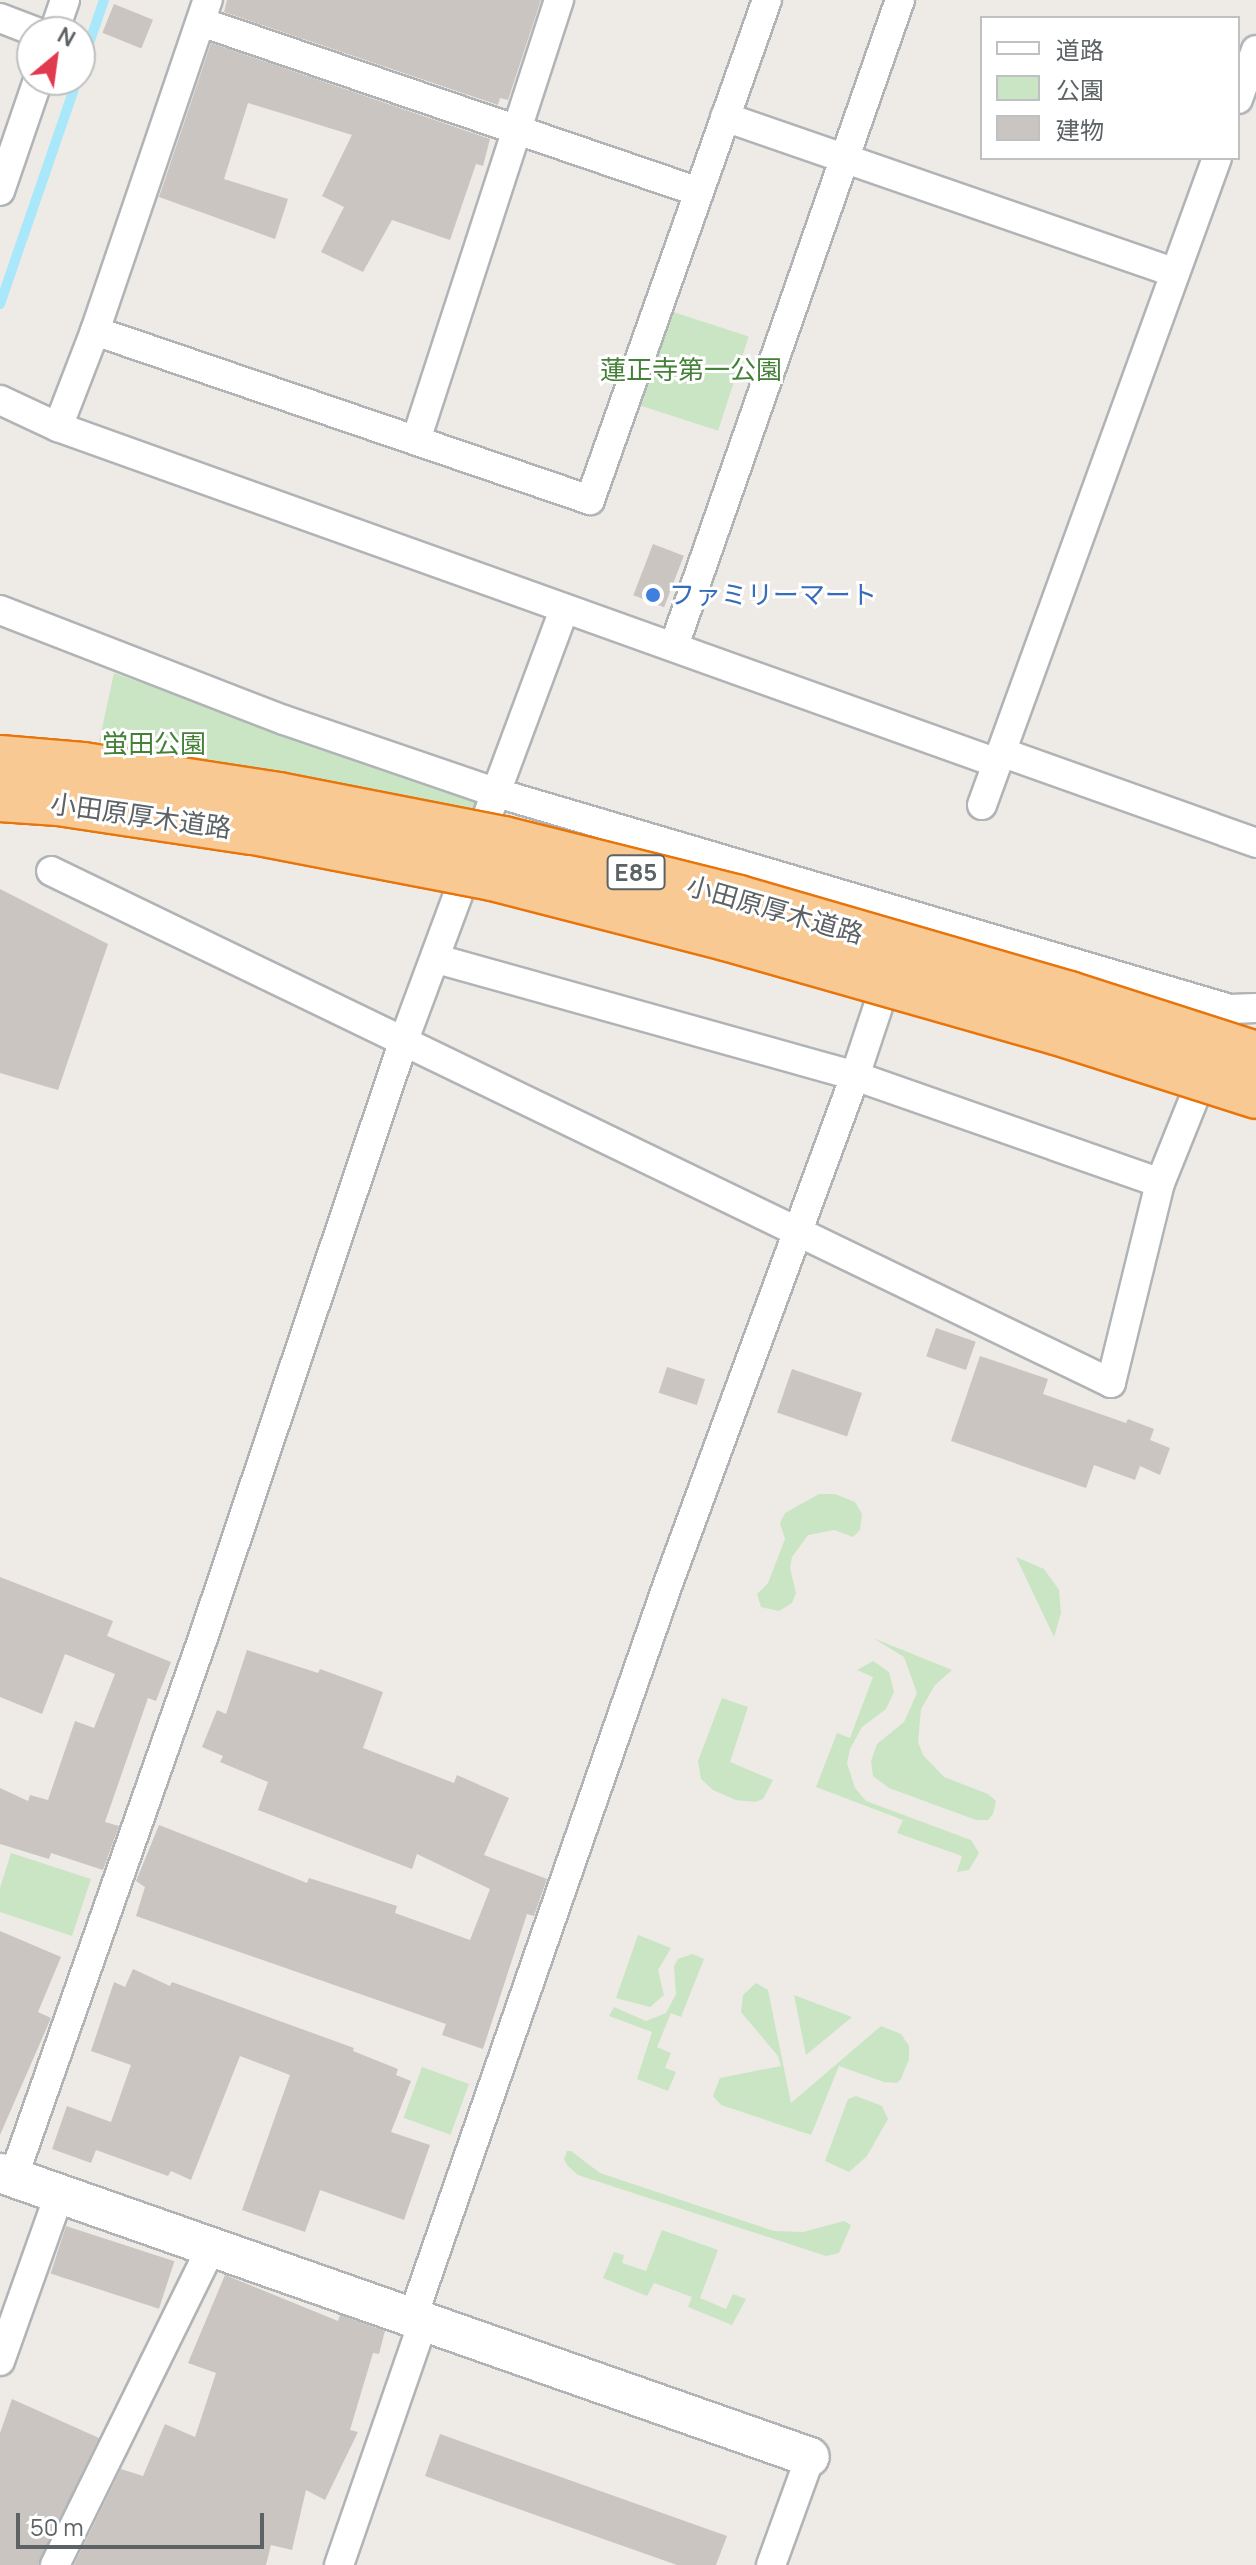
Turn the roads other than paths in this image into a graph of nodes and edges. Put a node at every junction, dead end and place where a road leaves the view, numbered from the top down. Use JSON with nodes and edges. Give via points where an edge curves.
{"nodes":[{"id":1,"x":559,"y":0,"type":"edge"},
{"id":2,"x":767,"y":0,"type":"edge"},
{"id":3,"x":900,"y":0,"type":"edge"},
{"id":4,"x":204,"y":11,"type":"edge"},
{"id":5,"x":1256,"y":50,"type":"edge"},
{"id":6,"x":1240,"y":94,"type":"edge"},
{"id":7,"x":33,"y":96,"type":"edge"},
{"id":8,"x":725,"y":117,"type":"junction"},
{"id":9,"x":517,"y":130,"type":"junction"},
{"id":10,"x":845,"y":158,"type":"junction"},
{"id":11,"x":1216,"y":160,"type":"edge"},
{"id":12,"x":0,"y":191,"type":"edge"},
{"id":13,"x":699,"y":192,"type":"junction"},
{"id":14,"x":1175,"y":273,"type":"junction"},
{"id":15,"x":95,"y":331,"type":"junction"},
{"id":16,"x":0,"y":400,"type":"edge"},
{"id":17,"x":58,"y":427,"type":"junction"},
{"id":18,"x":416,"y":440,"type":"junction"},
{"id":19,"x":564,"y":609,"type":"junction"},
{"id":20,"x":0,"y":610,"type":"edge"},
{"id":21,"x":674,"y":646,"type":"junction"},
{"id":22,"x":999,"y":757,"type":"junction"},
{"id":23,"x":0,"y":758,"type":"edge"},
{"id":24,"x":497,"y":793,"type":"junction"},
{"id":25,"x":0,"y":799,"type":"edge"},
{"id":26,"x":982,"y":805,"type":"dead end"},
{"id":27,"x":1256,"y":843,"type":"edge"},
{"id":28,"x":51,"y":871,"type":"dead end"},
{"id":29,"x":909,"y":914,"type":"junction"},
{"id":30,"x":437,"y":959,"type":"junction"},
{"id":31,"x":1243,"y":1008,"type":"edge"},
{"id":32,"x":404,"y":1040,"type":"junction"},
{"id":33,"x":1256,"y":1054,"type":"edge"},
{"id":34,"x":855,"y":1076,"type":"junction"},
{"id":35,"x":1256,"y":1096,"type":"edge"},
{"id":36,"x":1160,"y":1183,"type":"junction"},
{"id":37,"x":798,"y":1234,"type":"junction"},
{"id":38,"x":7,"y":2176,"type":"edge"},
{"id":39,"x":59,"y":2195,"type":"junction"},
{"id":40,"x":211,"y":2248,"type":"junction"},
{"id":41,"x":418,"y":2318,"type":"junction"},
{"id":42,"x":0,"y":2361,"type":"edge"},
{"id":43,"x":810,"y":2457,"type":"joint"},
{"id":44,"x":55,"y":2565,"type":"edge"},
{"id":45,"x":339,"y":2565,"type":"edge"},
{"id":46,"x":771,"y":2565,"type":"edge"}],
"edges":[{"from":1,"to":9,"type":"street"},
{"from":2,"to":8,"type":"street"},
{"from":3,"to":10,"type":"street"},
{"from":4,"to":9,"type":"street"},
{"from":4,"to":15,"type":"street"},
{"from":5,"to":6,"type":"street"},
{"from":7,"to":12,"type":"street"},
{"from":8,"to":10,"type":"street"},
{"from":8,"to":13,"type":"street"},
{"from":9,"to":13,"type":"street"},
{"from":9,"to":18,"type":"street"},
{"from":10,"to":14,"type":"street"},
{"from":10,"to":21,"type":"street"},
{"from":11,"to":14,"type":"street"},
{"from":13,"to":18,"type":"street","via":[[590,500]]},
{"from":14,"to":22,"type":"street"},
{"from":15,"to":17,"type":"street"},
{"from":15,"to":18,"type":"street"},
{"from":16,"to":17,"type":"street"},
{"from":17,"to":19,"type":"street"},
{"from":19,"to":21,"type":"street"},
{"from":19,"to":24,"type":"street"},
{"from":20,"to":24,"type":"street","via":[[284,720]]},
{"from":21,"to":22,"type":"street"},
{"from":22,"to":26,"type":"street"},
{"from":22,"to":27,"type":"street"},
{"from":23,"to":33,"type":"highway","name":"小田原厚木道路","number":"E85","bridge":true,"via":[[279,795],[504,839],[739,898]]},
{"from":24,"to":29,"type":"street"},
{"from":24,"to":30,"type":"street"},
{"from":25,"to":35,"type":"highway","name":"小田原厚木道路","number":"E85","bridge":true,"via":[[253,832],[492,878],[1056,1032]]},
{"from":28,"to":32,"type":"street"},
{"from":29,"to":31,"type":"street"},
{"from":29,"to":34,"type":"street"},
{"from":30,"to":32,"type":"street"},
{"from":30,"to":34,"type":"street"},
{"from":31,"to":36,"type":"street"},
{"from":32,"to":37,"type":"street"},
{"from":32,"to":38,"type":"street","via":[[198,1653]]},
{"from":34,"to":36,"type":"street"},
{"from":34,"to":37,"type":"street"},
{"from":36,"to":37,"type":"street","via":[[1111,1383]]},
{"from":37,"to":41,"type":"street","via":[[669,1581]]},
{"from":38,"to":39,"type":"street"},
{"from":39,"to":40,"type":"street"},
{"from":39,"to":42,"type":"street"},
{"from":40,"to":41,"type":"street"},
{"from":40,"to":44,"type":"street"},
{"from":41,"to":43,"type":"street"},
{"from":41,"to":45,"type":"street"},
{"from":43,"to":46,"type":"street"}]}
